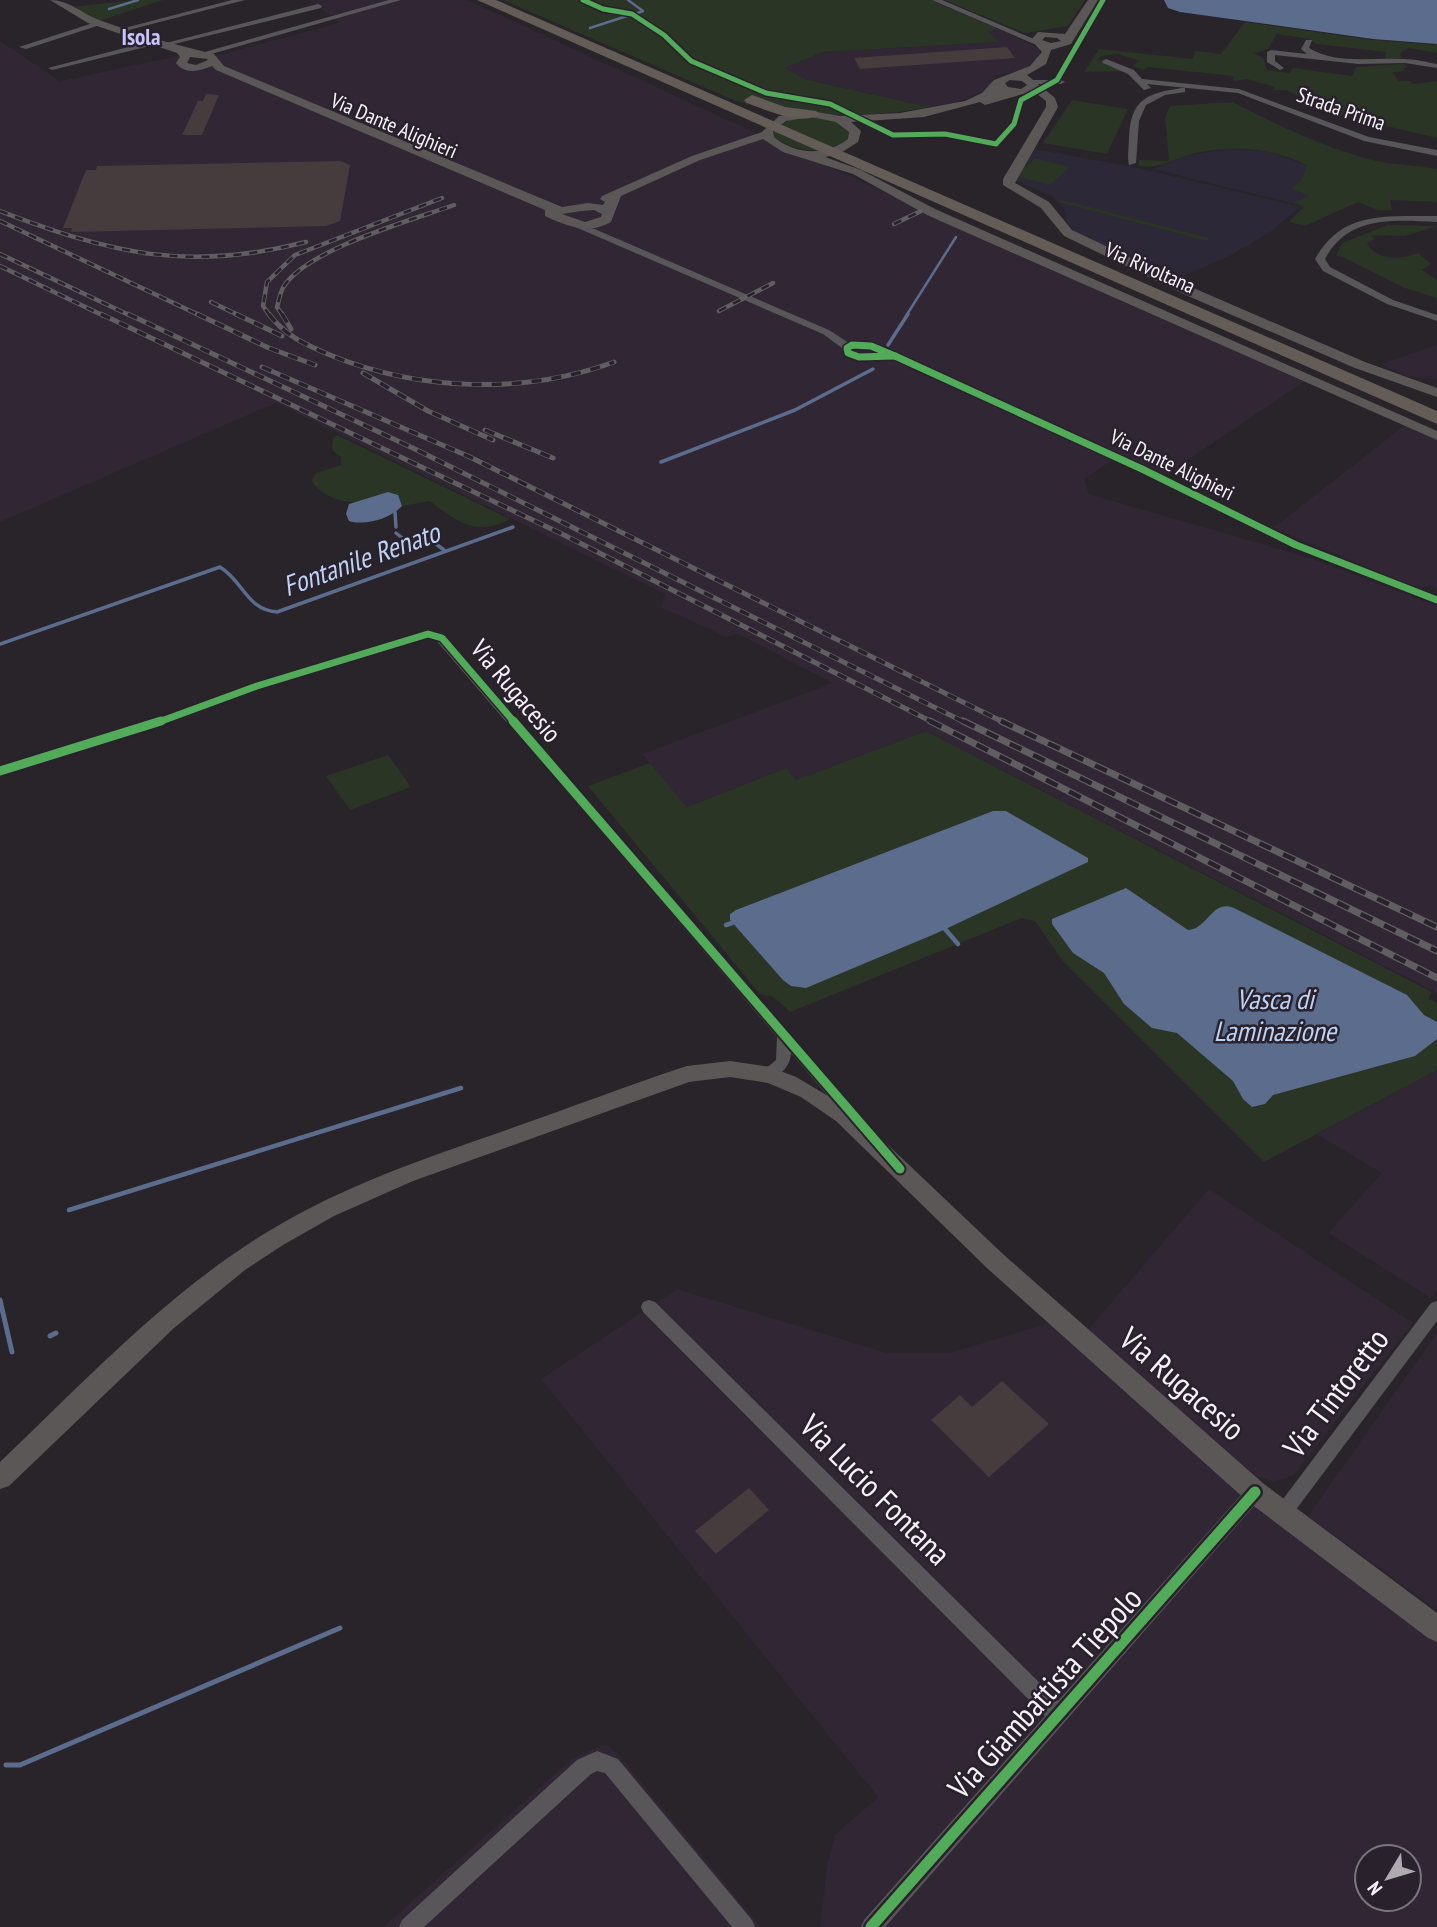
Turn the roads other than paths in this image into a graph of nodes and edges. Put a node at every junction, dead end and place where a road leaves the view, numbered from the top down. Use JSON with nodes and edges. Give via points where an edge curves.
{"nodes":[{"id":1,"x":55,"y":0,"type":"edge"},
{"id":2,"x":241,"y":0,"type":"edge"},
{"id":3,"x":397,"y":0,"type":"edge"},
{"id":4,"x":936,"y":0,"type":"edge"},
{"id":5,"x":1093,"y":0,"type":"edge"},
{"id":6,"x":493,"y":1,"type":"edge"},
{"id":7,"x":318,"y":6,"type":"dead end"},
{"id":8,"x":99,"y":23,"type":"junction"},
{"id":9,"x":1079,"y":23,"type":"junction"},
{"id":10,"x":121,"y":30,"type":"junction"},
{"id":11,"x":1042,"y":38,"type":"junction"},
{"id":12,"x":1064,"y":42,"type":"junction"},
{"id":13,"x":1310,"y":42,"type":"dead end"},
{"id":14,"x":163,"y":43,"type":"junction"},
{"id":15,"x":222,"y":46,"type":"junction"},
{"id":16,"x":23,"y":47,"type":"dead end"},
{"id":17,"x":182,"y":54,"type":"junction"},
{"id":18,"x":198,"y":55,"type":"junction"},
{"id":19,"x":1320,"y":58,"type":"junction"},
{"id":20,"x":1106,"y":61,"type":"dead end"},
{"id":21,"x":209,"y":62,"type":"junction"},
{"id":22,"x":1437,"y":65,"type":"edge"},
{"id":23,"x":52,"y":68,"type":"dead end"},
{"id":24,"x":1280,"y":68,"type":"dead end"},
{"id":25,"x":1012,"y":76,"type":"junction"},
{"id":26,"x":1143,"y":81,"type":"junction"},
{"id":27,"x":1034,"y":84,"type":"junction"},
{"id":28,"x":998,"y":85,"type":"junction"},
{"id":29,"x":1236,"y":91,"type":"junction"},
{"id":30,"x":1014,"y":92,"type":"junction"},
{"id":31,"x":1150,"y":96,"type":"junction"},
{"id":32,"x":811,"y":114,"type":"junction"},
{"id":33,"x":840,"y":119,"type":"junction"},
{"id":34,"x":767,"y":133,"type":"junction"},
{"id":35,"x":781,"y":148,"type":"junction"},
{"id":36,"x":722,"y":149,"type":"junction"},
{"id":37,"x":853,"y":152,"type":"junction"},
{"id":38,"x":1435,"y":152,"type":"edge"},
{"id":39,"x":803,"y":153,"type":"junction"},
{"id":40,"x":1132,"y":163,"type":"dead end"},
{"id":41,"x":617,"y":194,"type":"junction"},
{"id":42,"x":586,"y":206,"type":"junction"},
{"id":43,"x":606,"y":217,"type":"junction"},
{"id":44,"x":573,"y":219,"type":"junction"},
{"id":45,"x":1437,"y":219,"type":"edge"},
{"id":46,"x":631,"y":247,"type":"junction"},
{"id":47,"x":1173,"y":303,"type":"joint"},
{"id":48,"x":1207,"y":314,"type":"junction"},
{"id":49,"x":1437,"y":318,"type":"edge"},
{"id":50,"x":1283,"y":342,"type":"junction"},
{"id":51,"x":1437,"y":393,"type":"edge"},
{"id":52,"x":1437,"y":401,"type":"edge"},
{"id":53,"x":1437,"y":409,"type":"edge"},
{"id":54,"x":1437,"y":418,"type":"edge"},
{"id":55,"x":1437,"y":434,"type":"edge"},
{"id":56,"x":1437,"y":600,"type":"edge"},
{"id":57,"x":0,"y":771,"type":"edge"},
{"id":58,"x":781,"y":1032,"type":"junction"},
{"id":59,"x":771,"y":1071,"type":"junction"},
{"id":60,"x":900,"y":1169,"type":"junction"},
{"id":61,"x":649,"y":1307,"type":"dead end"},
{"id":62,"x":1437,"y":1308,"type":"edge"},
{"id":63,"x":0,"y":1478,"type":"edge"},
{"id":64,"x":1255,"y":1492,"type":"junction"},
{"id":65,"x":1283,"y":1513,"type":"junction"},
{"id":66,"x":1437,"y":1629,"type":"edge"},
{"id":67,"x":1058,"y":1716,"type":"junction"},
{"id":68,"x":409,"y":1927,"type":"edge"},
{"id":69,"x":744,"y":1927,"type":"edge"},
{"id":70,"x":871,"y":1927,"type":"edge"}],
"edges":[{"from":1,"to":8,"type":"street","name":"Via Dante Alighieri"},
{"from":2,"to":10,"type":"street"},
{"from":3,"to":15,"type":"street"},
{"from":4,"to":11,"type":"street","via":[[1006,29]]},
{"from":5,"to":9,"type":"street"},
{"from":6,"to":32,"type":"highway","via":[[774,109]]},
{"from":6,"to":34,"type":"highway","via":[[608,61]]},
{"from":6,"to":37,"type":"highway","name":"Via Rivoltana","via":[[755,115]]},
{"from":7,"to":14,"type":"street"},
{"from":8,"to":10,"type":"street","name":"Via Dante Alighieri"},
{"from":8,"to":16,"type":"street"},
{"from":9,"to":11,"type":"street"},
{"from":9,"to":12,"type":"street"},
{"from":10,"to":14,"type":"street","name":"Via Dante Alighieri"},
{"from":11,"to":12,"type":"street"},
{"from":11,"to":25,"type":"street","via":[[1045,58],[1028,72]]},
{"from":12,"to":27,"type":"street"},
{"from":13,"to":19,"type":"street","via":[[1305,49]]},
{"from":14,"to":17,"type":"street","name":"Via Dante Alighieri"},
{"from":14,"to":23,"type":"street"},
{"from":15,"to":18,"type":"street"},
{"from":15,"to":21,"type":"street","via":[[212,52]]},
{"from":17,"to":18,"type":"street","name":"Via Dante Alighieri"},
{"from":17,"to":21,"type":"street","name":"Via Dante Alighieri","via":[[184,66]]},
{"from":18,"to":21,"type":"street","name":"Via Dante Alighieri"},
{"from":19,"to":22,"type":"street"},
{"from":19,"to":24,"type":"street","via":[[1271,52],[1271,62]]},
{"from":20,"to":26,"type":"street","name":"Strada Prima"},
{"from":21,"to":44,"type":"street","name":"Via Dante Alighieri"},
{"from":25,"to":27,"type":"street"},
{"from":25,"to":28,"type":"street"},
{"from":26,"to":29,"type":"street","name":"Strada Prima"},
{"from":26,"to":31,"type":"street"},
{"from":27,"to":30,"type":"street"},
{"from":27,"to":51,"type":"street","via":[[1051,100],[1052,107],[1009,179],[1010,188],[1045,205],[1065,231],[1360,365]]},
{"from":28,"to":30,"type":"street"},
{"from":28,"to":33,"type":"street","via":[[955,106],[896,117]]},
{"from":29,"to":31,"type":"street","name":"Strada Prima","via":[[1183,89]]},
{"from":29,"to":38,"type":"street","name":"Strada Prima","via":[[1367,139]]},
{"from":30,"to":37,"type":"street","via":[[947,113],[866,126]]},
{"from":31,"to":40,"type":"street","via":[[1139,104],[1135,115]]},
{"from":32,"to":33,"type":"street"},
{"from":32,"to":34,"type":"street","via":[[783,118]]},
{"from":33,"to":37,"type":"street"},
{"from":34,"to":35,"type":"street"},
{"from":34,"to":36,"type":"street"},
{"from":35,"to":36,"type":"street"},
{"from":35,"to":39,"type":"street"},
{"from":36,"to":41,"type":"street"},
{"from":37,"to":39,"type":"street"},
{"from":37,"to":39,"type":"street"},
{"from":37,"to":47,"type":"highway","via":[[1134,291]]},
{"from":37,"to":48,"type":"highway","name":"Via Rivoltana"},
{"from":37,"to":55,"type":"street","via":[[931,212]]},
{"from":41,"to":42,"type":"street"},
{"from":41,"to":43,"type":"street"},
{"from":42,"to":43,"type":"street"},
{"from":42,"to":44,"type":"street"},
{"from":43,"to":44,"type":"street","via":[[592,225]]},
{"from":43,"to":46,"type":"street","name":"Via Dante Alighieri","via":[[603,226],[607,232]]},
{"from":44,"to":46,"type":"street","name":"Via Dante Alighieri"},
{"from":45,"to":49,"type":"street","via":[[1371,220],[1333,237],[1320,260],[1326,269],[1385,299]]},
{"from":46,"to":56,"type":"street","name":"Via Dante Alighieri","via":[[853,345],[847,352],[854,356],[871,351],[895,356],[1296,545]]},
{"from":47,"to":48,"type":"highway","name":"Via Rivoltana"},
{"from":48,"to":50,"type":"highway","name":"Via Rivoltana"},
{"from":48,"to":54,"type":"highway","name":"Via Rivoltana"},
{"from":48,"to":55,"type":"highway"},
{"from":50,"to":52,"type":"highway"},
{"from":50,"to":53,"type":"highway","name":"Via Rivoltana"},
{"from":57,"to":58,"type":"street","name":"Via Rugacesio","via":[[391,644],[422,635],[439,636]]},
{"from":58,"to":59,"type":"street","via":[[785,1058]]},
{"from":58,"to":60,"type":"street"},
{"from":59,"to":60,"type":"street","name":"Via Rugacesio","via":[[821,1098]]},
{"from":59,"to":63,"type":"street","name":"Via Rugacesio","via":[[727,1069],[687,1074],[349,1197],[276,1238],[206,1287]]},
{"from":60,"to":64,"type":"street","name":"Via Rugacesio","via":[[996,1262]]},
{"from":61,"to":67,"type":"street","name":"Via Lucio Fontana"},
{"from":62,"to":65,"type":"street","name":"Via Tintoretto"},
{"from":64,"to":65,"type":"street","name":"Via Rugacesio"},
{"from":64,"to":67,"type":"street","name":"Via Giambattista Tiepolo"},
{"from":65,"to":66,"type":"street","name":"Via Rugacesio"},
{"from":67,"to":70,"type":"street","name":"Via Giambattista Tiepolo"},
{"from":68,"to":69,"type":"street","via":[[597,1761],[611,1766]]}]}
